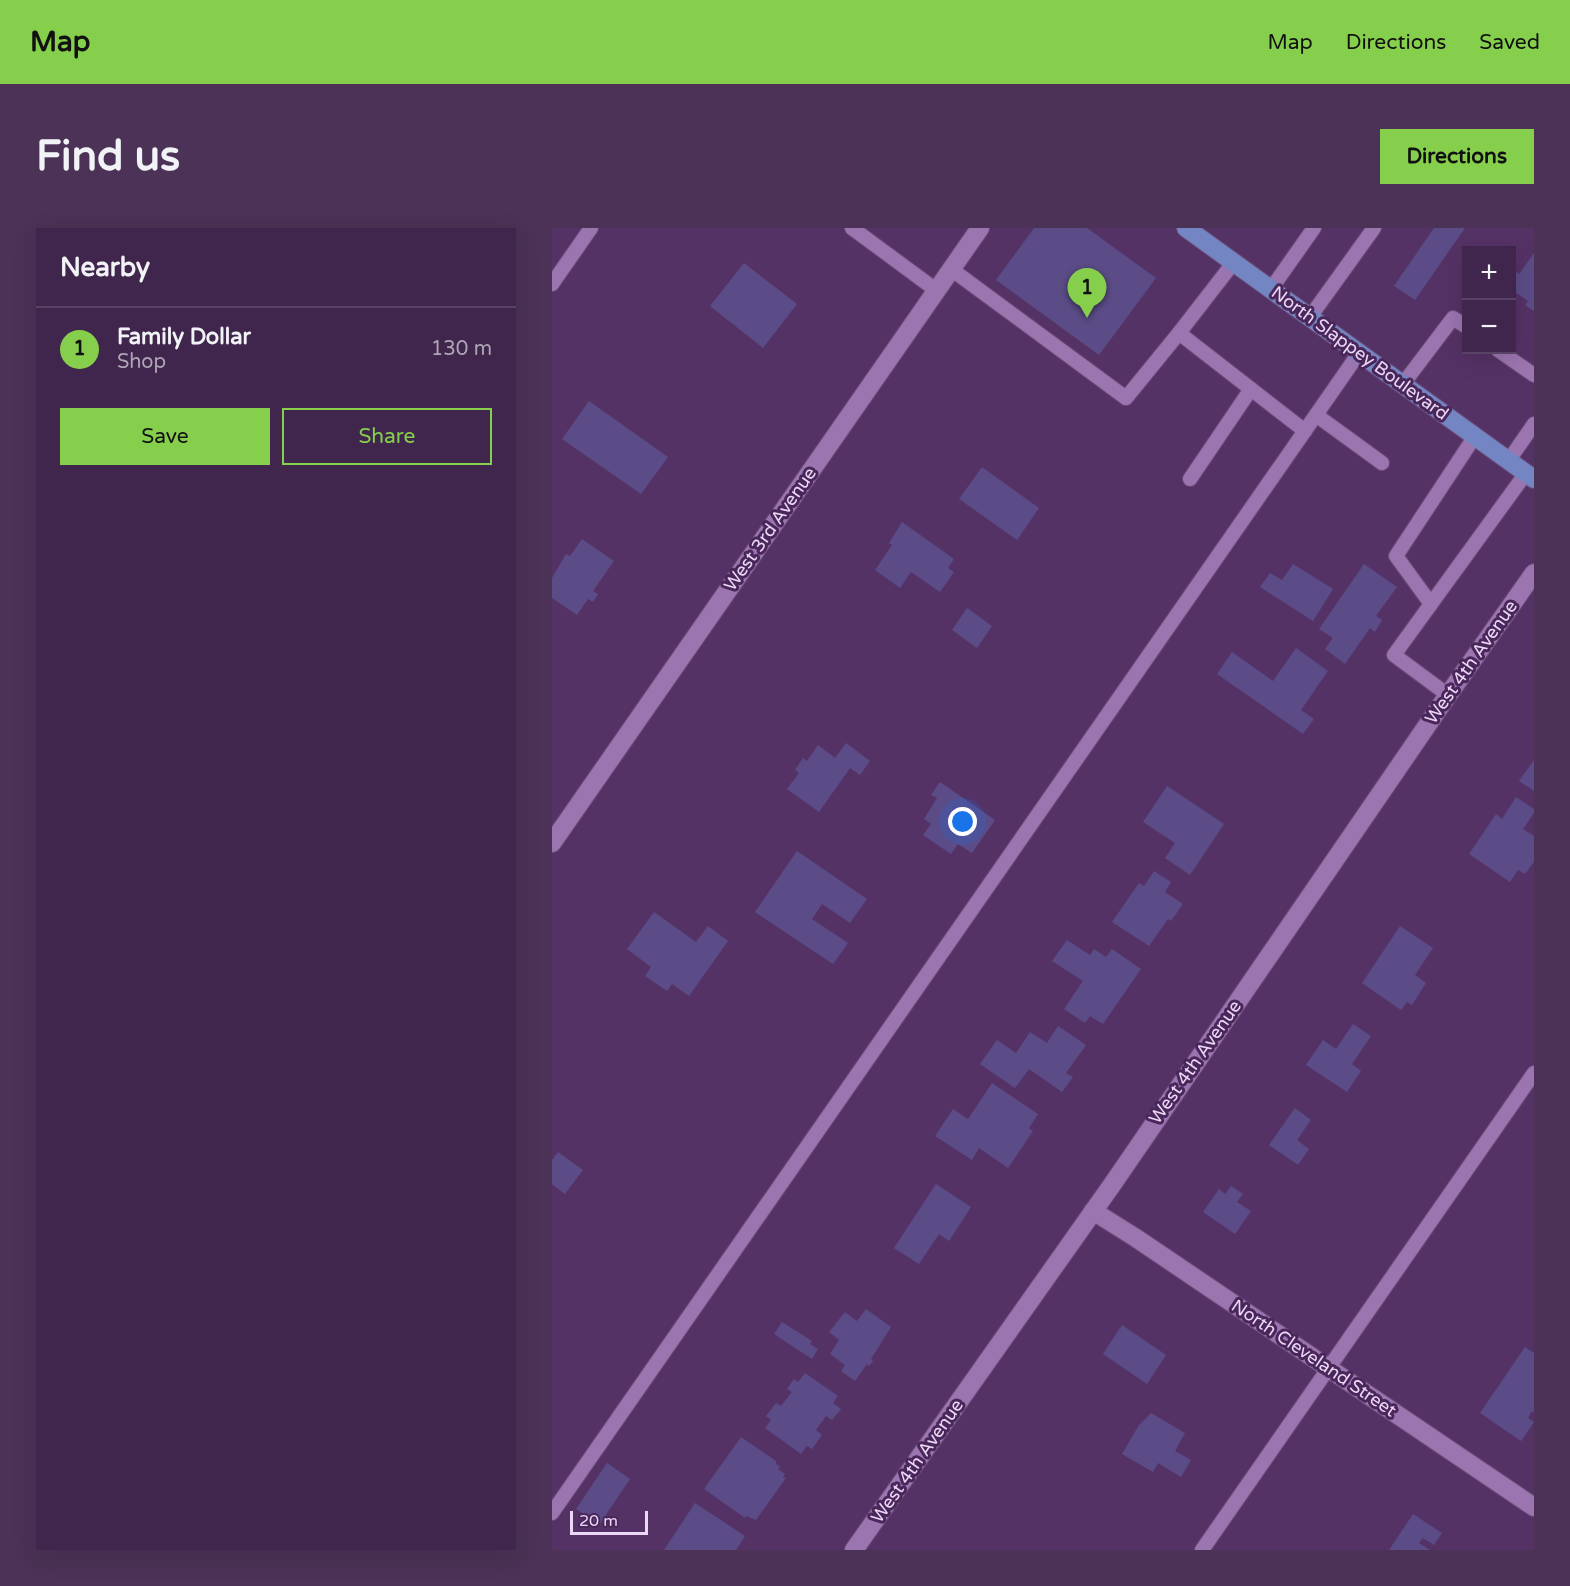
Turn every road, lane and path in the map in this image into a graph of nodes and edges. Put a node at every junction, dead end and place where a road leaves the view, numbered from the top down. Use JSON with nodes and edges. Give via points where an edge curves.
{"nodes":[{"id":1,"x":591,"y":228,"type":"edge"},
{"id":2,"x":852,"y":228,"type":"edge"},
{"id":3,"x":980,"y":228,"type":"edge"},
{"id":4,"x":1186,"y":228,"type":"edge"},
{"id":5,"x":1314,"y":228,"type":"edge"},
{"id":6,"x":1374,"y":228,"type":"edge"},
{"id":7,"x":1234,"y":262,"type":"junction"},
{"id":8,"x":951,"y":269,"type":"junction"},
{"id":9,"x":552,"y":284,"type":"edge"},
{"id":10,"x":1271,"y":289,"type":"junction"},
{"id":11,"x":936,"y":290,"type":"junction"},
{"id":12,"x":1310,"y":317,"type":"junction"},
{"id":13,"x":1462,"y":324,"type":"edge"},
{"id":14,"x":1179,"y":333,"type":"junction"},
{"id":15,"x":1359,"y":352,"type":"junction"},
{"id":16,"x":1504,"y":354,"type":"edge"},
{"id":17,"x":1534,"y":375,"type":"edge"},
{"id":18,"x":1403,"y":384,"type":"junction"},
{"id":19,"x":1251,"y":389,"type":"junction"},
{"id":20,"x":1316,"y":415,"type":"junction"},
{"id":21,"x":1534,"y":424,"type":"edge"},
{"id":22,"x":1305,"y":431,"type":"junction"},
{"id":23,"x":1475,"y":436,"type":"junction"},
{"id":24,"x":1509,"y":460,"type":"junction"},
{"id":25,"x":1382,"y":463,"type":"dead end"},
{"id":26,"x":1530,"y":476,"type":"edge"},
{"id":27,"x":1190,"y":479,"type":"dead end"},
{"id":28,"x":1534,"y":573,"type":"edge"},
{"id":29,"x":1431,"y":604,"type":"junction"},
{"id":30,"x":1448,"y":695,"type":"junction"},
{"id":31,"x":555,"y":833,"type":"edge"},
{"id":32,"x":1534,"y":1073,"type":"edge"},
{"id":33,"x":1093,"y":1211,"type":"junction"},
{"id":34,"x":1329,"y":1368,"type":"junction"},
{"id":35,"x":1534,"y":1507,"type":"edge"},
{"id":36,"x":552,"y":1513,"type":"edge"},
{"id":37,"x":854,"y":1550,"type":"edge"},
{"id":38,"x":1202,"y":1550,"type":"edge"}],
"edges":[{"from":1,"to":9,"type":"lane"},
{"from":2,"to":11,"type":"lane"},
{"from":3,"to":8,"type":"street","name":"West 3rd Avenue"},
{"from":4,"to":7,"type":"main road","name":"North Slappey Boulevard"},
{"from":5,"to":10,"type":"lane"},
{"from":6,"to":12,"type":"lane"},
{"from":7,"to":10,"type":"main road","name":"North Slappey Boulevard"},
{"from":7,"to":14,"type":"lane"},
{"from":8,"to":11,"type":"street","name":"West 3rd Avenue"},
{"from":8,"to":14,"type":"lane","via":[[1126,398]]},
{"from":10,"to":12,"type":"main road","name":"North Slappey Boulevard"},
{"from":11,"to":31,"type":"street","name":"West 3rd Avenue"},
{"from":12,"to":15,"type":"main road","name":"North Slappey Boulevard"},
{"from":13,"to":18,"type":"lane","via":[[1453,318]]},
{"from":14,"to":19,"type":"lane"},
{"from":15,"to":18,"type":"main road","name":"North Slappey Boulevard"},
{"from":15,"to":20,"type":"lane"},
{"from":16,"to":17,"type":"lane"},
{"from":18,"to":23,"type":"main road","name":"North Slappey Boulevard"},
{"from":19,"to":22,"type":"lane"},
{"from":19,"to":27,"type":"lane"},
{"from":20,"to":22,"type":"lane"},
{"from":20,"to":25,"type":"lane"},
{"from":21,"to":24,"type":"lane"},
{"from":22,"to":36,"type":"lane"},
{"from":23,"to":24,"type":"main road","name":"North Slappey Boulevard"},
{"from":23,"to":29,"type":"lane","via":[[1396,556]]},
{"from":24,"to":26,"type":"main road","name":"North Slappey Boulevard"},
{"from":26,"to":29,"type":"lane"},
{"from":28,"to":30,"type":"street","name":"West 4th Avenue"},
{"from":29,"to":30,"type":"lane","via":[[1394,654]]},
{"from":30,"to":33,"type":"street","name":"West 4th Avenue"},
{"from":32,"to":34,"type":"lane"},
{"from":33,"to":34,"type":"street","name":"North Cleveland Street"},
{"from":33,"to":37,"type":"street","name":"West 4th Avenue"},
{"from":34,"to":35,"type":"street","name":"North Cleveland Street"},
{"from":34,"to":38,"type":"lane"}]}
